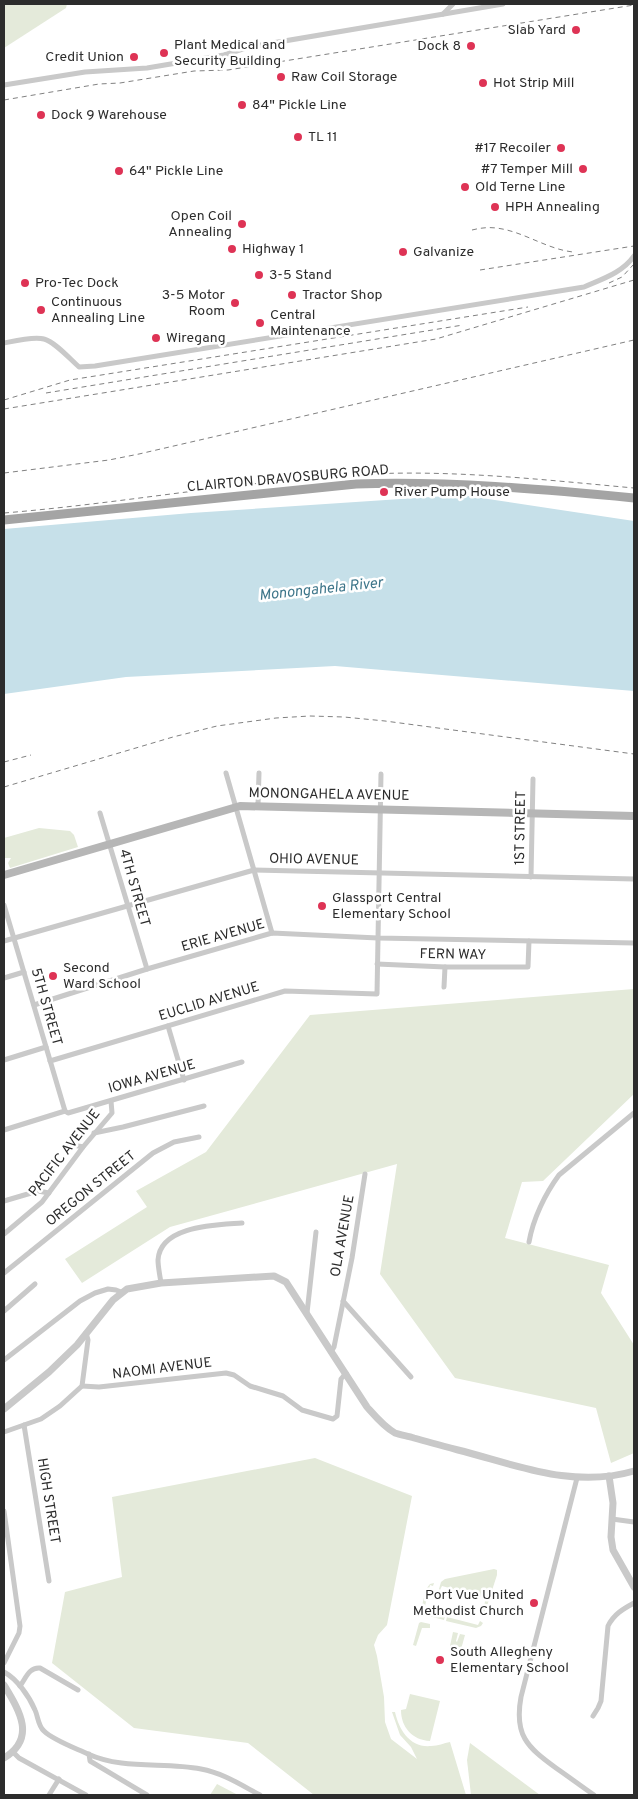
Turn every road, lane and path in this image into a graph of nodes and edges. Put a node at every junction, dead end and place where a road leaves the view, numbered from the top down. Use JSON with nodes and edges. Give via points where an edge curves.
{"nodes":[{"id":1,"x":453,"y":4,"type":"edge"},
{"id":2,"x":503,"y":4,"type":"edge"},
{"id":3,"x":489,"y":5,"type":"edge"},
{"id":4,"x":443,"y":14,"type":"junction"},
{"id":5,"x":4,"y":84,"type":"edge"},
{"id":6,"x":634,"y":256,"type":"edge"},
{"id":7,"x":4,"y":343,"type":"edge"},
{"id":8,"x":634,"y":498,"type":"edge"},
{"id":9,"x":4,"y":520,"type":"edge"},
{"id":10,"x":259,"y":773,"type":"dead end"},
{"id":11,"x":226,"y":774,"type":"dead end"},
{"id":12,"x":381,"y":774,"type":"dead end"},
{"id":13,"x":533,"y":778,"type":"dead end"},
{"id":14,"x":258,"y":806,"type":"junction"},
{"id":15,"x":235,"y":807,"type":"junction"},
{"id":16,"x":381,"y":809,"type":"junction"},
{"id":17,"x":100,"y":813,"type":"dead end"},
{"id":18,"x":532,"y":813,"type":"junction"},
{"id":19,"x":634,"y":816,"type":"edge"},
{"id":20,"x":110,"y":844,"type":"junction"},
{"id":21,"x":254,"y":870,"type":"junction"},
{"id":22,"x":379,"y":873,"type":"junction"},
{"id":23,"x":4,"y":875,"type":"edge"},
{"id":24,"x":531,"y":877,"type":"junction"},
{"id":25,"x":634,"y":879,"type":"edge"},
{"id":26,"x":4,"y":905,"type":"edge"},
{"id":27,"x":128,"y":905,"type":"junction"},
{"id":28,"x":272,"y":933,"type":"junction"},
{"id":29,"x":14,"y":938,"type":"junction"},
{"id":30,"x":378,"y":938,"type":"junction"},
{"id":31,"x":4,"y":941,"type":"edge"},
{"id":32,"x":529,"y":941,"type":"junction"},
{"id":33,"x":634,"y":943,"type":"edge"},
{"id":34,"x":377,"y":964,"type":"junction"},
{"id":35,"x":445,"y":967,"type":"junction"},
{"id":36,"x":147,"y":969,"type":"junction"},
{"id":37,"x":24,"y":972,"type":"junction"},
{"id":38,"x":4,"y":978,"type":"edge"},
{"id":39,"x":444,"y":987,"type":"dead end"},
{"id":40,"x":34,"y":1005,"type":"junction"},
{"id":41,"x":168,"y":1026,"type":"junction"},
{"id":42,"x":46,"y":1047,"type":"junction"},
{"id":43,"x":4,"y":1060,"type":"edge"},
{"id":44,"x":50,"y":1061,"type":"junction"},
{"id":45,"x":242,"y":1062,"type":"dead end"},
{"id":46,"x":184,"y":1080,"type":"junction"},
{"id":47,"x":111,"y":1101,"type":"junction"},
{"id":48,"x":204,"y":1106,"type":"dead end"},
{"id":49,"x":67,"y":1112,"type":"junction"},
{"id":50,"x":634,"y":1113,"type":"edge"},
{"id":51,"x":4,"y":1130,"type":"edge"},
{"id":52,"x":94,"y":1133,"type":"junction"},
{"id":53,"x":199,"y":1137,"type":"dead end"},
{"id":54,"x":74,"y":1145,"type":"dead end"},
{"id":55,"x":83,"y":1147,"type":"junction"},
{"id":56,"x":365,"y":1174,"type":"dead end"},
{"id":57,"x":49,"y":1193,"type":"junction"},
{"id":58,"x":4,"y":1201,"type":"edge"},
{"id":59,"x":242,"y":1223,"type":"dead end"},
{"id":60,"x":316,"y":1232,"type":"dead end"},
{"id":61,"x":4,"y":1234,"type":"edge"},
{"id":62,"x":529,"y":1242,"type":"dead end"},
{"id":63,"x":4,"y":1273,"type":"edge"},
{"id":64,"x":35,"y":1284,"type":"dead end"},
{"id":65,"x":161,"y":1284,"type":"junction"},
{"id":66,"x":122,"y":1292,"type":"junction"},
{"id":67,"x":343,"y":1301,"type":"junction"},
{"id":68,"x":4,"y":1310,"type":"edge"},
{"id":69,"x":307,"y":1313,"type":"junction"},
{"id":70,"x":86,"y":1333,"type":"junction"},
{"id":71,"x":331,"y":1352,"type":"junction"},
{"id":72,"x":4,"y":1360,"type":"edge"},
{"id":73,"x":346,"y":1373,"type":"junction"},
{"id":74,"x":411,"y":1377,"type":"dead end"},
{"id":75,"x":82,"y":1386,"type":"junction"},
{"id":76,"x":4,"y":1409,"type":"edge"},
{"id":77,"x":24,"y":1425,"type":"junction"},
{"id":78,"x":4,"y":1432,"type":"edge"},
{"id":79,"x":634,"y":1471,"type":"edge"},
{"id":80,"x":609,"y":1476,"type":"junction"},
{"id":81,"x":577,"y":1478,"type":"junction"},
{"id":82,"x":4,"y":1512,"type":"edge"},
{"id":83,"x":612,"y":1520,"type":"junction"},
{"id":84,"x":634,"y":1522,"type":"edge"},
{"id":85,"x":50,"y":1581,"type":"dead end"},
{"id":86,"x":634,"y":1587,"type":"edge"},
{"id":87,"x":634,"y":1603,"type":"edge"},
{"id":88,"x":4,"y":1662,"type":"edge"},
{"id":89,"x":4,"y":1672,"type":"edge"},
{"id":90,"x":4,"y":1685,"type":"edge"},
{"id":91,"x":20,"y":1686,"type":"junction"},
{"id":92,"x":78,"y":1690,"type":"dead end"},
{"id":93,"x":593,"y":1716,"type":"dead end"},
{"id":94,"x":13,"y":1752,"type":"junction"},
{"id":95,"x":89,"y":1754,"type":"junction"},
{"id":96,"x":4,"y":1758,"type":"edge"},
{"id":97,"x":59,"y":1779,"type":"junction"},
{"id":98,"x":50,"y":1795,"type":"edge"},
{"id":99,"x":86,"y":1795,"type":"edge"},
{"id":100,"x":147,"y":1795,"type":"edge"},
{"id":101,"x":260,"y":1795,"type":"edge"},
{"id":102,"x":594,"y":1795,"type":"edge"}],
"edges":[{"from":1,"to":4,"type":"street"},
{"from":2,"to":3,"type":"street"},
{"from":3,"to":4,"type":"street"},
{"from":4,"to":5,"type":"street","via":[[258,45],[224,55],[147,68],[85,72]]},
{"from":6,"to":7,"type":"street","via":[[622,269],[584,287],[95,366],[79,367],[44,339]]},
{"from":8,"to":9,"type":"main road","name":"CLAIRTON DRAVOSBURG ROAD","via":[[462,485],[356,484]]},
{"from":10,"to":14,"type":"street"},
{"from":11,"to":15,"type":"street"},
{"from":12,"to":16,"type":"street"},
{"from":13,"to":18,"type":"street","name":"1ST STREET"},
{"from":14,"to":15,"type":"main road","name":"MONONGAHELA AVENUE"},
{"from":14,"to":16,"type":"main road","name":"MONONGAHELA AVENUE"},
{"from":15,"to":20,"type":"main road","name":"MONONGAHELA AVENUE"},
{"from":15,"to":21,"type":"street"},
{"from":16,"to":18,"type":"main road","name":"MONONGAHELA AVENUE"},
{"from":16,"to":22,"type":"street"},
{"from":17,"to":20,"type":"street","name":"4TH STREET"},
{"from":18,"to":19,"type":"main road","name":"MONONGAHELA AVENUE"},
{"from":18,"to":24,"type":"street","name":"1ST STREET"},
{"from":20,"to":23,"type":"main road","name":"MONONGAHELA AVENUE"},
{"from":20,"to":27,"type":"street","name":"4TH STREET"},
{"from":21,"to":22,"type":"street","name":"OHIO AVENUE"},
{"from":21,"to":27,"type":"street","name":"OHIO AVENUE"},
{"from":21,"to":28,"type":"street"},
{"from":22,"to":24,"type":"street","name":"OHIO AVENUE"},
{"from":22,"to":30,"type":"street"},
{"from":24,"to":25,"type":"street","name":"OHIO AVENUE"},
{"from":26,"to":29,"type":"street","name":"5TH STREET"},
{"from":27,"to":29,"type":"street","name":"OHIO AVENUE"},
{"from":27,"to":36,"type":"street","name":"4TH STREET"},
{"from":28,"to":30,"type":"street","name":"ERIE AVENUE"},
{"from":28,"to":36,"type":"street","name":"ERIE AVENUE"},
{"from":29,"to":31,"type":"street","name":"OHIO AVENUE"},
{"from":29,"to":37,"type":"street","name":"5TH STREET"},
{"from":30,"to":32,"type":"street","name":"ERIE AVENUE"},
{"from":30,"to":34,"type":"street"},
{"from":32,"to":33,"type":"street","name":"ERIE AVENUE"},
{"from":32,"to":35,"type":"street","name":"FERN WAY","via":[[528,967]]},
{"from":34,"to":35,"type":"street","name":"FERN WAY"},
{"from":34,"to":41,"type":"street","name":"EUCLID AVENUE","via":[[377,994],[285,991]]},
{"from":35,"to":39,"type":"street"},
{"from":36,"to":40,"type":"street","name":"ERIE AVENUE"},
{"from":37,"to":38,"type":"street"},
{"from":37,"to":40,"type":"street","name":"5TH STREET"},
{"from":40,"to":42,"type":"street","name":"5TH STREET"},
{"from":41,"to":44,"type":"street","name":"EUCLID AVENUE"},
{"from":41,"to":46,"type":"street"},
{"from":42,"to":43,"type":"street"},
{"from":42,"to":44,"type":"street","name":"5TH STREET"},
{"from":44,"to":49,"type":"street","name":"5TH STREET"},
{"from":45,"to":46,"type":"street","name":"IOWA AVENUE"},
{"from":46,"to":47,"type":"street","name":"IOWA AVENUE"},
{"from":47,"to":49,"type":"street","name":"IOWA AVENUE"},
{"from":47,"to":52,"type":"street","name":"PACIFIC AVENUE","via":[[112,1113]]},
{"from":48,"to":52,"type":"street"},
{"from":49,"to":51,"type":"street","name":"IOWA AVENUE"},
{"from":50,"to":62,"type":"street","via":[[552,1184],[531,1229]]},
{"from":52,"to":55,"type":"street","name":"PACIFIC AVENUE"},
{"from":53,"to":63,"type":"street","name":"OREGON STREET","via":[[174,1142],[153,1154]]},
{"from":54,"to":55,"type":"street"},
{"from":55,"to":57,"type":"street","name":"PACIFIC AVENUE"},
{"from":56,"to":67,"type":"street","name":"OLA AVENUE"},
{"from":57,"to":58,"type":"street","via":[[38,1191]]},
{"from":57,"to":61,"type":"street","name":"PACIFIC AVENUE"},
{"from":59,"to":65,"type":"street","via":[[196,1227],[174,1235],[158,1258]]},
{"from":60,"to":69,"type":"street"},
{"from":64,"to":68,"type":"street"},
{"from":65,"to":66,"type":"street"},
{"from":65,"to":69,"type":"street","via":[[274,1276],[286,1282]]},
{"from":66,"to":70,"type":"street"},
{"from":66,"to":72,"type":"street","via":[[108,1289],[95,1293]]},
{"from":67,"to":71,"type":"street","name":"OLA AVENUE"},
{"from":67,"to":74,"type":"street"},
{"from":69,"to":71,"type":"street"},
{"from":70,"to":75,"type":"street","via":[[88,1340]]},
{"from":70,"to":76,"type":"street","via":[[49,1372]]},
{"from":71,"to":73,"type":"street"},
{"from":73,"to":75,"type":"street","name":"NAOMI AVENUE","via":[[341,1378],[337,1416],[333,1420],[302,1410],[283,1396],[250,1386],[226,1373]]},
{"from":73,"to":81,"type":"street","via":[[378,1421],[395,1433],[500,1462]]},
{"from":75,"to":77,"type":"street","via":[[60,1406]]},
{"from":77,"to":78,"type":"street"},
{"from":77,"to":85,"type":"street","name":"HIGH STREET"},
{"from":79,"to":80,"type":"street"},
{"from":80,"to":81,"type":"street"},
{"from":80,"to":83,"type":"street"},
{"from":81,"to":102,"type":"street","via":[[518,1718],[523,1735],[533,1749]]},
{"from":82,"to":88,"type":"street","via":[[20,1626]]},
{"from":83,"to":84,"type":"street"},
{"from":83,"to":86,"type":"street","via":[[613,1550]]},
{"from":87,"to":93,"type":"street","via":[[614,1616],[608,1626],[601,1701]]},
{"from":89,"to":91,"type":"street"},
{"from":90,"to":94,"type":"street","via":[[23,1726]]},
{"from":91,"to":92,"type":"street","via":[[35,1667]]},
{"from":91,"to":95,"type":"street","via":[[44,1731]]},
{"from":94,"to":96,"type":"street"},
{"from":94,"to":97,"type":"street"},
{"from":95,"to":100,"type":"street","via":[[90,1761]]},
{"from":95,"to":101,"type":"street","via":[[129,1764],[209,1771],[230,1778]]},
{"from":97,"to":98,"type":"street"},
{"from":97,"to":99,"type":"street"}]}
